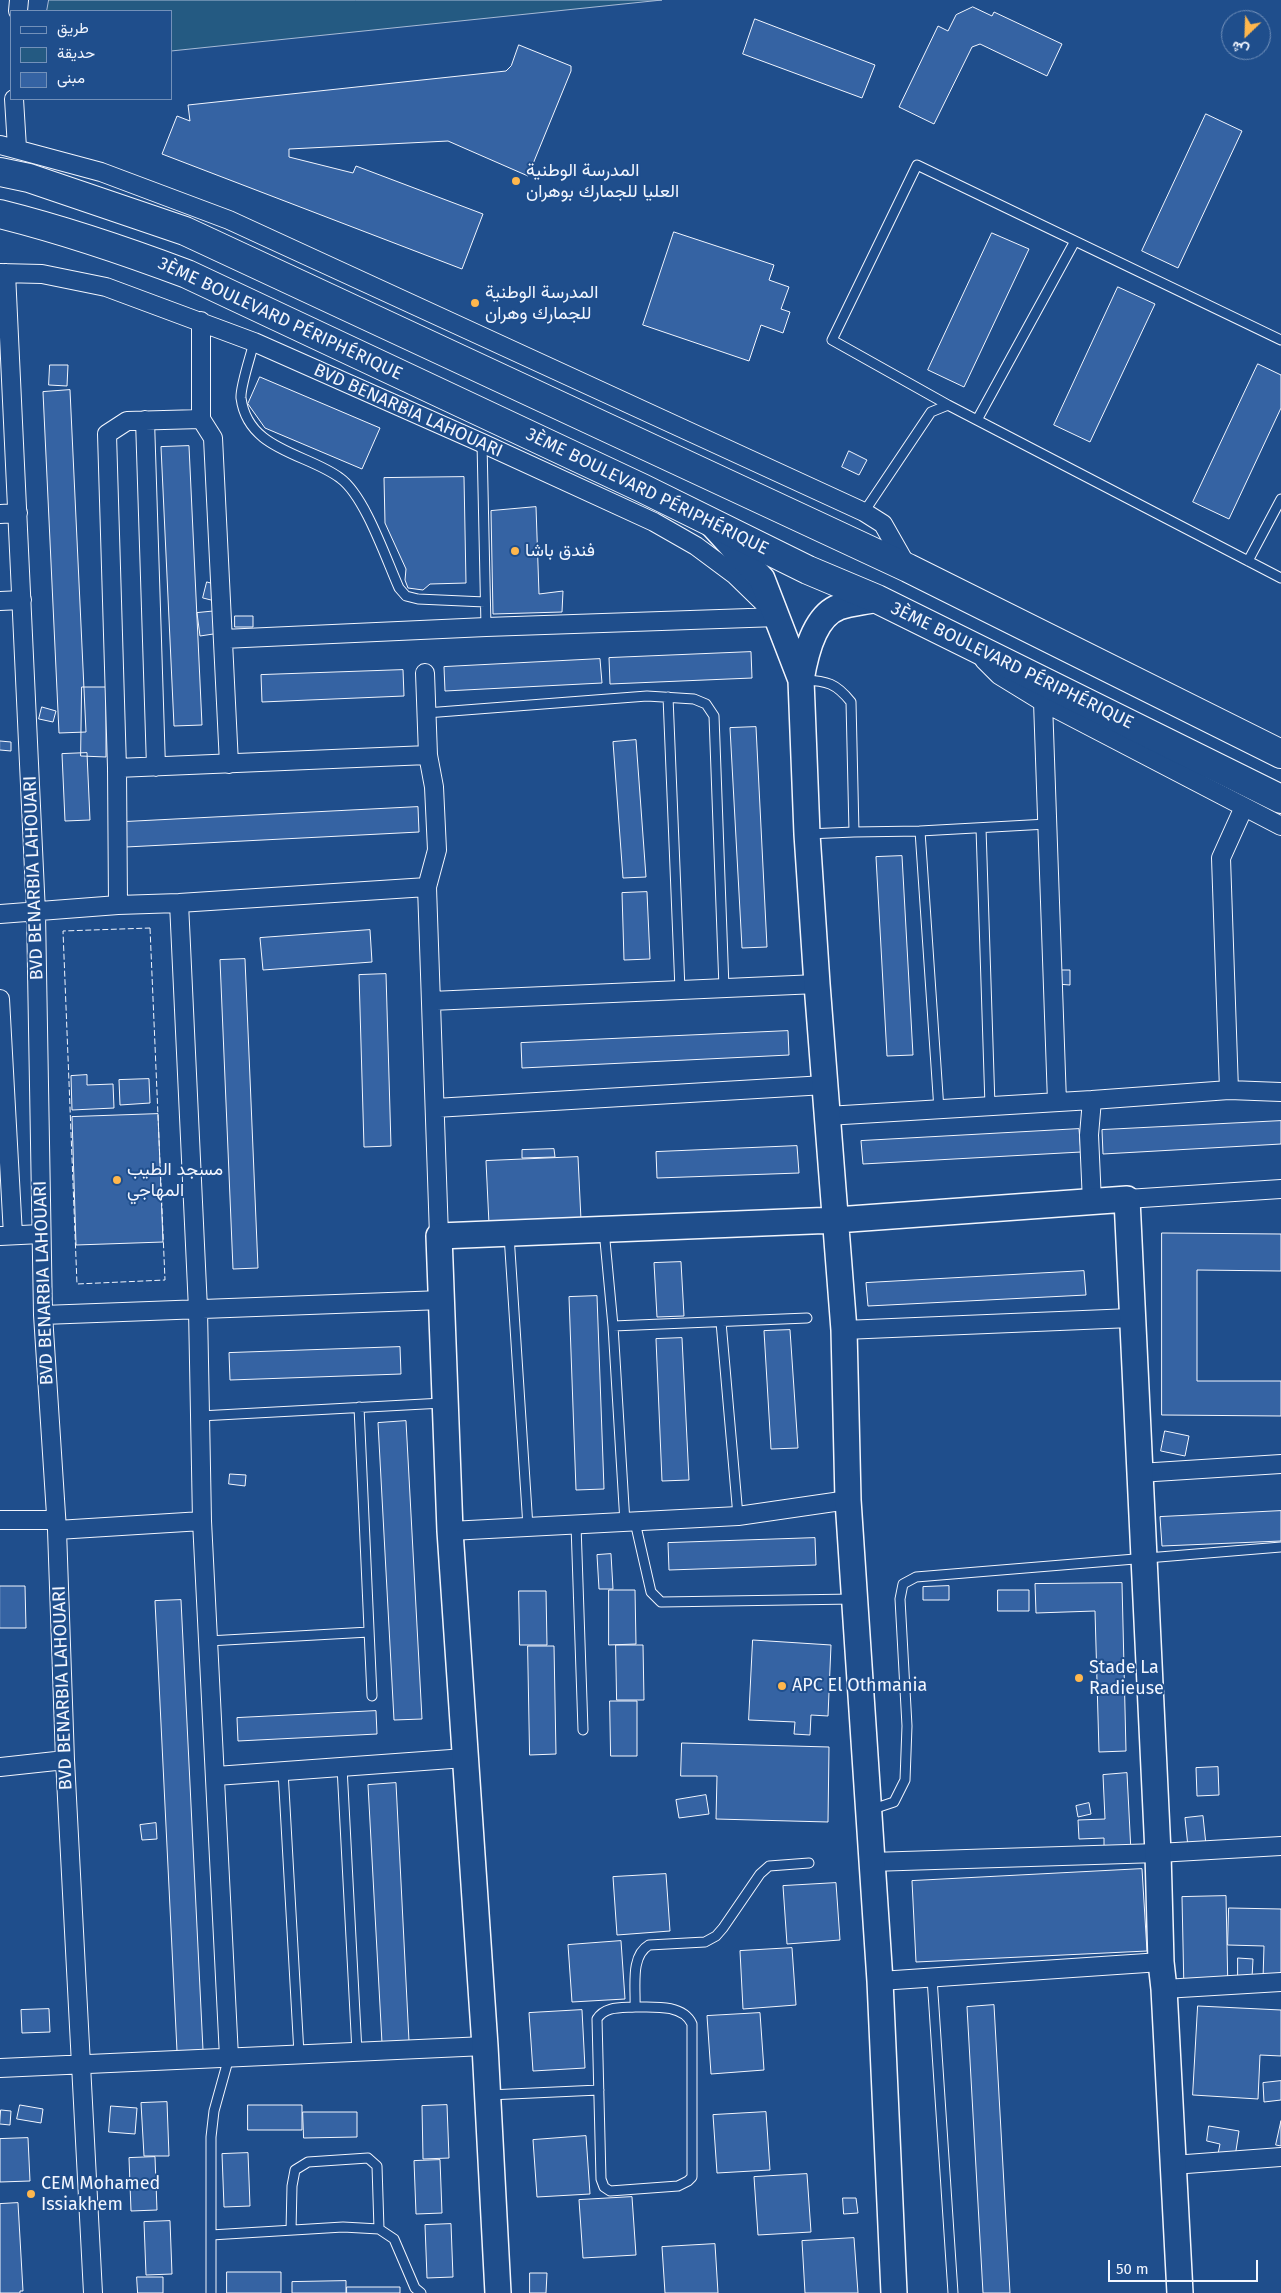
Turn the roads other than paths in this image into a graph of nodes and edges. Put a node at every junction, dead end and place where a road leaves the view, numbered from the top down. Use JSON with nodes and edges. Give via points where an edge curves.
{"nodes":[{"id":1,"x":14,"y":100,"type":"edge"},
{"id":2,"x":8,"y":146,"type":"edge"},
{"id":3,"x":0,"y":172,"type":"edge"},
{"id":4,"x":0,"y":214,"type":"edge"},
{"id":5,"x":1076,"y":241,"type":"junction"},
{"id":6,"x":3,"y":273,"type":"edge"},
{"id":7,"x":201,"y":321,"type":"junction"},
{"id":8,"x":1281,"y":340,"type":"edge"},
{"id":9,"x":254,"y":342,"type":"junction"},
{"id":10,"x":5,"y":368,"type":"edge"},
{"id":11,"x":948,"y":405,"type":"junction"},
{"id":12,"x":145,"y":420,"type":"junction"},
{"id":13,"x":201,"y":420,"type":"junction"},
{"id":14,"x":977,"y":420,"type":"junction"},
{"id":15,"x":482,"y":443,"type":"junction"},
{"id":16,"x":1281,"y":499,"type":"edge"},
{"id":17,"x":864,"y":512,"type":"junction"},
{"id":18,"x":18,"y":513,"type":"junction"},
{"id":19,"x":0,"y":514,"type":"edge"},
{"id":20,"x":709,"y":521,"type":"junction"},
{"id":21,"x":1248,"y":561,"type":"junction"},
{"id":22,"x":908,"y":568,"type":"junction"},
{"id":23,"x":1281,"y":578,"type":"edge"},
{"id":24,"x":877,"y":599,"type":"junction"},
{"id":25,"x":22,"y":600,"type":"junction"},
{"id":26,"x":0,"y":601,"type":"edge"},
{"id":27,"x":485,"y":602,"type":"junction"},
{"id":28,"x":778,"y":617,"type":"junction"},
{"id":29,"x":486,"y":627,"type":"junction"},
{"id":30,"x":223,"y":639,"type":"junction"},
{"id":31,"x":963,"y":642,"type":"junction"},
{"id":32,"x":425,"y":673,"type":"dead end"},
{"id":33,"x":801,"y":680,"type":"junction"},
{"id":34,"x":668,"y":697,"type":"junction"},
{"id":35,"x":1043,"y":702,"type":"junction"},
{"id":36,"x":426,"y":713,"type":"junction"},
{"id":37,"x":1281,"y":754,"type":"edge"},
{"id":38,"x":428,"y":755,"type":"junction"},
{"id":39,"x":229,"y":764,"type":"junction"},
{"id":40,"x":156,"y":766,"type":"junction"},
{"id":41,"x":117,"y":768,"type":"junction"},
{"id":42,"x":1281,"y":799,"type":"edge"},
{"id":43,"x":1244,"y":807,"type":"junction"},
{"id":44,"x":1047,"y":824,"type":"junction"},
{"id":45,"x":1281,"y":826,"type":"edge"},
{"id":46,"x":981,"y":828,"type":"junction"},
{"id":47,"x":920,"y":831,"type":"junction"},
{"id":48,"x":854,"y":832,"type":"junction"},
{"id":49,"x":807,"y":834,"type":"junction"},
{"id":50,"x":427,"y":887,"type":"junction"},
{"id":51,"x":178,"y":903,"type":"junction"},
{"id":52,"x":118,"y":905,"type":"junction"},
{"id":53,"x":36,"y":912,"type":"junction"},
{"id":54,"x":0,"y":914,"type":"edge"},
{"id":55,"x":817,"y":984,"type":"junction"},
{"id":56,"x":724,"y":988,"type":"junction"},
{"id":57,"x":680,"y":990,"type":"junction"},
{"id":58,"x":0,"y":999,"type":"edge"},
{"id":59,"x":431,"y":1001,"type":"junction"},
{"id":60,"x":825,"y":1085,"type":"junction"},
{"id":61,"x":1229,"y":1090,"type":"junction"},
{"id":62,"x":1281,"y":1092,"type":"edge"},
{"id":63,"x":1092,"y":1100,"type":"junction"},
{"id":64,"x":1057,"y":1102,"type":"junction"},
{"id":65,"x":990,"y":1106,"type":"junction"},
{"id":66,"x":435,"y":1108,"type":"junction"},
{"id":67,"x":939,"y":1110,"type":"junction"},
{"id":68,"x":827,"y":1116,"type":"junction"},
{"id":69,"x":1281,"y":1189,"type":"edge"},
{"id":70,"x":1127,"y":1199,"type":"junction"},
{"id":71,"x":1092,"y":1202,"type":"junction"},
{"id":72,"x":836,"y":1220,"type":"junction"},
{"id":73,"x":604,"y":1230,"type":"junction"},
{"id":74,"x":509,"y":1233,"type":"junction"},
{"id":75,"x":41,"y":1234,"type":"junction"},
{"id":76,"x":6,"y":1236,"type":"edge"},
{"id":77,"x":439,"y":1236,"type":"junction"},
{"id":78,"x":442,"y":1300,"type":"junction"},
{"id":79,"x":198,"y":1309,"type":"junction"},
{"id":80,"x":43,"y":1315,"type":"junction"},
{"id":81,"x":807,"y":1318,"type":"dead end"},
{"id":82,"x":1131,"y":1318,"type":"junction"},
{"id":83,"x":721,"y":1322,"type":"junction"},
{"id":84,"x":613,"y":1326,"type":"junction"},
{"id":85,"x":844,"y":1330,"type":"junction"},
{"id":86,"x":445,"y":1403,"type":"junction"},
{"id":87,"x":359,"y":1407,"type":"junction"},
{"id":88,"x":200,"y":1416,"type":"junction"},
{"id":89,"x":1281,"y":1464,"type":"edge"},
{"id":90,"x":1139,"y":1472,"type":"junction"},
{"id":91,"x":848,"y":1500,"type":"junction"},
{"id":92,"x":738,"y":1516,"type":"junction"},
{"id":93,"x":0,"y":1520,"type":"edge"},
{"id":94,"x":202,"y":1521,"type":"junction"},
{"id":95,"x":630,"y":1522,"type":"junction"},
{"id":96,"x":56,"y":1525,"type":"junction"},
{"id":97,"x":576,"y":1525,"type":"junction"},
{"id":98,"x":528,"y":1527,"type":"junction"},
{"id":99,"x":450,"y":1531,"type":"junction"},
{"id":100,"x":1281,"y":1548,"type":"edge"},
{"id":101,"x":1143,"y":1558,"type":"junction"},
{"id":102,"x":854,"y":1599,"type":"junction"},
{"id":103,"x":369,"y":1632,"type":"junction"},
{"id":104,"x":208,"y":1641,"type":"junction"},
{"id":105,"x":372,"y":1696,"type":"dead end"},
{"id":106,"x":583,"y":1730,"type":"dead end"},
{"id":107,"x":465,"y":1758,"type":"junction"},
{"id":108,"x":65,"y":1760,"type":"junction"},
{"id":109,"x":342,"y":1767,"type":"junction"},
{"id":110,"x":0,"y":1768,"type":"edge"},
{"id":111,"x":283,"y":1771,"type":"junction"},
{"id":112,"x":216,"y":1776,"type":"junction"},
{"id":113,"x":867,"y":1810,"type":"junction"},
{"id":114,"x":1281,"y":1846,"type":"edge"},
{"id":115,"x":1158,"y":1853,"type":"junction"},
{"id":116,"x":871,"y":1862,"type":"junction"},
{"id":117,"x":809,"y":1863,"type":"dead end"},
{"id":118,"x":1161,"y":1962,"type":"junction"},
{"id":119,"x":932,"y":1978,"type":"junction"},
{"id":120,"x":880,"y":1981,"type":"junction"},
{"id":121,"x":1281,"y":1982,"type":"edge"},
{"id":122,"x":1164,"y":1989,"type":"junction"},
{"id":123,"x":635,"y":2007,"type":"junction"},
{"id":124,"x":485,"y":2046,"type":"junction"},
{"id":125,"x":357,"y":2052,"type":"junction"},
{"id":126,"x":298,"y":2054,"type":"junction"},
{"id":127,"x":229,"y":2057,"type":"junction"},
{"id":128,"x":82,"y":2065,"type":"junction"},
{"id":129,"x":0,"y":2068,"type":"edge"},
{"id":130,"x":599,"y":2090,"type":"junction"},
{"id":131,"x":488,"y":2095,"type":"junction"},
{"id":132,"x":1281,"y":2157,"type":"edge"},
{"id":133,"x":1173,"y":2165,"type":"junction"},
{"id":134,"x":379,"y":2229,"type":"junction"},
{"id":135,"x":291,"y":2230,"type":"junction"},
{"id":136,"x":211,"y":2235,"type":"junction"},
{"id":137,"x":93,"y":2293,"type":"edge"},
{"id":138,"x":211,"y":2293,"type":"edge"},
{"id":139,"x":421,"y":2293,"type":"edge"},
{"id":140,"x":498,"y":2293,"type":"edge"},
{"id":141,"x":894,"y":2293,"type":"edge"},
{"id":142,"x":953,"y":2293,"type":"edge"},
{"id":143,"x":1180,"y":2293,"type":"edge"}],
"edges":[{"from":1,"to":2,"type":"street"},
{"from":2,"to":17,"type":"street","via":[[101,172],[229,220]]},
{"from":3,"to":22,"type":"highway","via":[[29,178],[185,231]]},
{"from":4,"to":20,"type":"highway","name":"3ÈME BOULEVARD PÉRIPHÉRIQUE","via":[[121,249],[187,274]]},
{"from":5,"to":8,"type":"lane"},
{"from":5,"to":11,"type":"lane","via":[[917,164],[832,340]]},
{"from":5,"to":14,"type":"lane"},
{"from":6,"to":7,"type":"street","name":"BVD BENARBIA LAHOUARI","via":[[42,274],[106,286]]},
{"from":6,"to":10,"type":"street","name":"BVD BENARBIA LAHOUARI"},
{"from":7,"to":9,"type":"street","name":"BVD BENARBIA LAHOUARI"},
{"from":7,"to":13,"type":"street"},
{"from":9,"to":15,"type":"street","name":"BVD BENARBIA LAHOUARI"},
{"from":9,"to":27,"type":"lane","via":[[241,397],[247,418],[268,442],[340,478],[357,495],[399,588],[406,596]]},
{"from":10,"to":18,"type":"street","name":"BVD BENARBIA LAHOUARI"},
{"from":11,"to":14,"type":"lane"},
{"from":11,"to":17,"type":"lane","via":[[931,412]]},
{"from":12,"to":13,"type":"street"},
{"from":12,"to":40,"type":"street"},
{"from":12,"to":41,"type":"street","via":[[127,421],[108,434]]},
{"from":13,"to":30,"type":"street","via":[[213,438]]},
{"from":14,"to":21,"type":"lane"},
{"from":15,"to":27,"type":"lane"},
{"from":15,"to":28,"type":"street","name":"BVD BENARBIA LAHOUARI","via":[[654,522],[696,546],[735,576]]},
{"from":16,"to":21,"type":"lane"},
{"from":17,"to":22,"type":"street","via":[[883,524]]},
{"from":18,"to":19,"type":"street"},
{"from":18,"to":25,"type":"street","name":"BVD BENARBIA LAHOUARI"},
{"from":20,"to":24,"type":"highway","name":"3ÈME BOULEVARD PÉRIPHÉRIQUE","via":[[808,570]]},
{"from":20,"to":28,"type":"street","via":[[762,579]]},
{"from":21,"to":23,"type":"lane"},
{"from":22,"to":37,"type":"highway"},
{"from":24,"to":31,"type":"highway","name":"3ÈME BOULEVARD PÉRIPHÉRIQUE"},
{"from":24,"to":33,"type":"street","via":[[837,608],[817,626],[805,656]]},
{"from":25,"to":26,"type":"street"},
{"from":25,"to":53,"type":"street","name":"BVD BENARBIA LAHOUARI"},
{"from":27,"to":29,"type":"lane"},
{"from":28,"to":29,"type":"street"},
{"from":28,"to":33,"type":"street"},
{"from":29,"to":30,"type":"street"},
{"from":30,"to":39,"type":"street"},
{"from":31,"to":35,"type":"street","via":[[999,675]]},
{"from":31,"to":42,"type":"highway","name":"3ÈME BOULEVARD PÉRIPHÉRIQUE"},
{"from":32,"to":36,"type":"street"},
{"from":33,"to":48,"type":"lane","via":[[824,681],[840,689],[850,702]]},
{"from":33,"to":49,"type":"street"},
{"from":34,"to":36,"type":"lane"},
{"from":34,"to":56,"type":"lane","via":[[694,699],[706,704],[714,716]]},
{"from":34,"to":57,"type":"lane"},
{"from":35,"to":43,"type":"street"},
{"from":35,"to":44,"type":"street"},
{"from":36,"to":38,"type":"street"},
{"from":38,"to":39,"type":"street"},
{"from":38,"to":50,"type":"street","via":[[434,787],[437,850]]},
{"from":39,"to":40,"type":"street"},
{"from":40,"to":41,"type":"street"},
{"from":41,"to":52,"type":"street"},
{"from":43,"to":45,"type":"street"},
{"from":43,"to":61,"type":"street","via":[[1222,858]]},
{"from":44,"to":46,"type":"lane"},
{"from":44,"to":64,"type":"street"},
{"from":46,"to":47,"type":"lane"},
{"from":46,"to":65,"type":"lane"},
{"from":47,"to":48,"type":"lane"},
{"from":47,"to":67,"type":"lane"},
{"from":48,"to":49,"type":"lane"},
{"from":49,"to":55,"type":"street"},
{"from":50,"to":51,"type":"street"},
{"from":50,"to":59,"type":"street"},
{"from":51,"to":52,"type":"street"},
{"from":51,"to":79,"type":"street"},
{"from":52,"to":53,"type":"street"},
{"from":53,"to":54,"type":"street"},
{"from":53,"to":75,"type":"street","name":"BVD BENARBIA LAHOUARI"},
{"from":55,"to":56,"type":"street"},
{"from":55,"to":60,"type":"street"},
{"from":56,"to":57,"type":"street"},
{"from":57,"to":59,"type":"street"},
{"from":58,"to":76,"type":"street"},
{"from":59,"to":66,"type":"street"},
{"from":60,"to":66,"type":"street"},
{"from":60,"to":68,"type":"street"},
{"from":61,"to":62,"type":"street"},
{"from":61,"to":63,"type":"street"},
{"from":63,"to":64,"type":"street"},
{"from":63,"to":71,"type":"street"},
{"from":64,"to":65,"type":"street"},
{"from":65,"to":67,"type":"street"},
{"from":66,"to":77,"type":"street"},
{"from":67,"to":68,"type":"street"},
{"from":68,"to":72,"type":"street"},
{"from":69,"to":70,"type":"street"},
{"from":70,"to":71,"type":"street"},
{"from":70,"to":82,"type":"street"},
{"from":71,"to":72,"type":"street"},
{"from":72,"to":73,"type":"street"},
{"from":72,"to":85,"type":"street"},
{"from":73,"to":74,"type":"street"},
{"from":73,"to":84,"type":"lane"},
{"from":74,"to":77,"type":"street"},
{"from":74,"to":98,"type":"lane"},
{"from":75,"to":76,"type":"street"},
{"from":75,"to":80,"type":"street","name":"BVD BENARBIA LAHOUARI"},
{"from":77,"to":78,"type":"street"},
{"from":78,"to":79,"type":"street"},
{"from":78,"to":86,"type":"street"},
{"from":79,"to":80,"type":"street"},
{"from":79,"to":88,"type":"street"},
{"from":80,"to":96,"type":"street","name":"BVD BENARBIA LAHOUARI"},
{"from":81,"to":83,"type":"lane"},
{"from":82,"to":85,"type":"street"},
{"from":82,"to":90,"type":"street"},
{"from":83,"to":84,"type":"lane"},
{"from":83,"to":92,"type":"lane"},
{"from":84,"to":95,"type":"lane"},
{"from":85,"to":91,"type":"street"},
{"from":86,"to":87,"type":"lane"},
{"from":86,"to":99,"type":"street"},
{"from":87,"to":88,"type":"lane"},
{"from":87,"to":103,"type":"lane"},
{"from":88,"to":94,"type":"street"},
{"from":89,"to":90,"type":"street"},
{"from":90,"to":101,"type":"street"},
{"from":91,"to":92,"type":"street"},
{"from":91,"to":102,"type":"street"},
{"from":92,"to":95,"type":"street"},
{"from":93,"to":96,"type":"street"},
{"from":94,"to":96,"type":"street"},
{"from":94,"to":104,"type":"street"},
{"from":95,"to":97,"type":"street"},
{"from":95,"to":102,"type":"lane","via":[[651,1592],[661,1602]]},
{"from":96,"to":108,"type":"street","name":"BVD BENARBIA LAHOUARI"},
{"from":97,"to":98,"type":"street"},
{"from":97,"to":106,"type":"lane"},
{"from":98,"to":99,"type":"street"},
{"from":99,"to":107,"type":"street"},
{"from":100,"to":101,"type":"lane"},
{"from":101,"to":113,"type":"lane","via":[[916,1577],[903,1584],[900,1599],[907,1726],[905,1780],[894,1802]]},
{"from":101,"to":115,"type":"street"},
{"from":102,"to":113,"type":"street"},
{"from":103,"to":104,"type":"lane"},
{"from":103,"to":105,"type":"lane"},
{"from":104,"to":112,"type":"street"},
{"from":107,"to":109,"type":"street"},
{"from":107,"to":124,"type":"street"},
{"from":108,"to":110,"type":"street"},
{"from":108,"to":128,"type":"street","name":"BVD BENARBIA LAHOUARI"},
{"from":109,"to":111,"type":"street"},
{"from":109,"to":125,"type":"lane"},
{"from":111,"to":112,"type":"street"},
{"from":111,"to":126,"type":"lane"},
{"from":112,"to":127,"type":"street"},
{"from":113,"to":116,"type":"street"},
{"from":114,"to":115,"type":"street"},
{"from":115,"to":116,"type":"street"},
{"from":115,"to":118,"type":"street"},
{"from":116,"to":120,"type":"street"},
{"from":117,"to":123,"type":"lane","via":[[769,1866],[723,1928],[705,1942],[643,1948],[637,1957]]},
{"from":118,"to":119,"type":"street"},
{"from":118,"to":122,"type":"street"},
{"from":119,"to":120,"type":"street"},
{"from":119,"to":142,"type":"lane"},
{"from":120,"to":141,"type":"street"},
{"from":121,"to":122,"type":"street"},
{"from":122,"to":133,"type":"street"},
{"from":123,"to":130,"type":"lane","via":[[607,2010],[597,2019]]},
{"from":123,"to":130,"type":"lane","via":[[672,2009],[690,2019],[692,2024],[692,2177],[688,2182],[678,2186],[610,2191],[604,2187]]},
{"from":124,"to":125,"type":"street"},
{"from":124,"to":131,"type":"street"},
{"from":125,"to":126,"type":"street"},
{"from":126,"to":127,"type":"street"},
{"from":127,"to":128,"type":"street"},
{"from":127,"to":136,"type":"lane","via":[[214,2111],[211,2137]]},
{"from":128,"to":129,"type":"street"},
{"from":128,"to":137,"type":"street","name":"BVD BENARBIA LAHOUARI"},
{"from":130,"to":131,"type":"lane"},
{"from":131,"to":140,"type":"street"},
{"from":132,"to":133,"type":"street"},
{"from":133,"to":143,"type":"street"},
{"from":134,"to":135,"type":"lane"},
{"from":134,"to":135,"type":"lane","via":[[378,2166],[368,2158],[308,2162],[295,2170]]},
{"from":134,"to":139,"type":"lane","via":[[394,2239],[415,2288]]},
{"from":135,"to":136,"type":"lane"},
{"from":136,"to":138,"type":"lane"}]}
